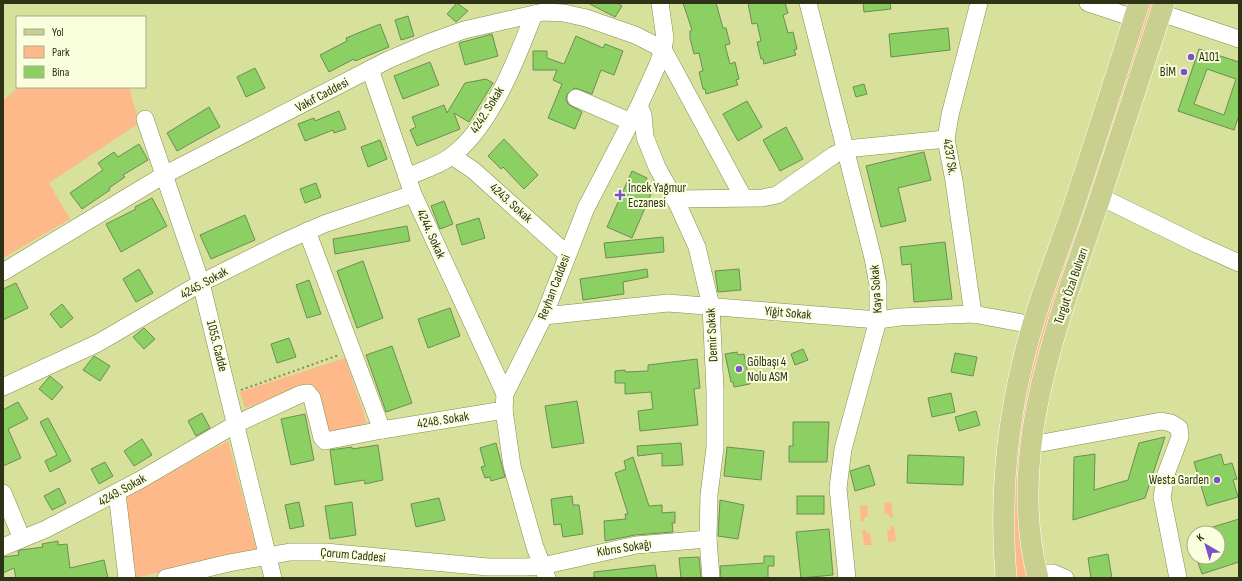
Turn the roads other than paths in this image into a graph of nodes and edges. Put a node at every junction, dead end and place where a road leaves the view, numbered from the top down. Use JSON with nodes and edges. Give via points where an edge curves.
{"nodes":[{"id":1,"x":660,"y":3,"type":"edge"},
{"id":2,"x":808,"y":3,"type":"edge"},
{"id":3,"x":979,"y":3,"type":"edge"},
{"id":4,"x":1088,"y":3,"type":"edge"},
{"id":5,"x":1162,"y":8,"type":"edge"},
{"id":6,"x":1137,"y":11,"type":"edge"},
{"id":7,"x":534,"y":14,"type":"junction"},
{"id":8,"x":1239,"y":39,"type":"edge"},
{"id":9,"x":664,"y":49,"type":"junction"},
{"id":10,"x":370,"y":69,"type":"junction"},
{"id":11,"x":576,"y":98,"type":"dead end"},
{"id":12,"x":639,"y":106,"type":"junction"},
{"id":13,"x":145,"y":119,"type":"dead end"},
{"id":14,"x":631,"y":122,"type":"junction"},
{"id":15,"x":946,"y":139,"type":"junction"},
{"id":16,"x":846,"y":149,"type":"junction"},
{"id":17,"x":452,"y":156,"type":"junction"},
{"id":18,"x":164,"y":175,"type":"junction"},
{"id":19,"x":407,"y":178,"type":"junction"},
{"id":20,"x":413,"y":194,"type":"junction"},
{"id":21,"x":1101,"y":196,"type":"junction"},
{"id":22,"x":743,"y":197,"type":"junction"},
{"id":23,"x":675,"y":199,"type":"junction"},
{"id":24,"x":307,"y":231,"type":"junction"},
{"id":25,"x":567,"y":254,"type":"junction"},
{"id":26,"x":1239,"y":263,"type":"edge"},
{"id":27,"x":3,"y":272,"type":"edge"},
{"id":28,"x":201,"y":284,"type":"junction"},
{"id":29,"x":712,"y":306,"type":"junction"},
{"id":30,"x":972,"y":314,"type":"junction"},
{"id":31,"x":544,"y":316,"type":"junction"},
{"id":32,"x":878,"y":320,"type":"junction"},
{"id":33,"x":1033,"y":325,"type":"junction"},
{"id":34,"x":3,"y":387,"type":"edge"},
{"id":35,"x":505,"y":402,"type":"junction"},
{"id":36,"x":236,"y":424,"type":"junction"},
{"id":37,"x":382,"y":430,"type":"junction"},
{"id":38,"x":1031,"y":445,"type":"junction"},
{"id":39,"x":3,"y":493,"type":"edge"},
{"id":40,"x":117,"y":493,"type":"junction"},
{"id":41,"x":22,"y":539,"type":"junction"},
{"id":42,"x":708,"y":539,"type":"junction"},
{"id":43,"x":3,"y":547,"type":"edge"},
{"id":44,"x":268,"y":556,"type":"junction"},
{"id":45,"x":474,"y":572,"type":"edge"},
{"id":46,"x":544,"y":572,"type":"edge"},
{"id":47,"x":1037,"y":575,"type":"edge"},
{"id":48,"x":127,"y":578,"type":"edge"},
{"id":49,"x":166,"y":578,"type":"edge"},
{"id":50,"x":273,"y":578,"type":"edge"},
{"id":51,"x":711,"y":578,"type":"edge"},
{"id":52,"x":847,"y":578,"type":"edge"},
{"id":53,"x":1006,"y":578,"type":"edge"},
{"id":54,"x":1065,"y":578,"type":"edge"},
{"id":55,"x":1178,"y":578,"type":"edge"}],
"edges":[{"from":1,"to":9,"type":"street","name":"Reyhan Caddesi"},
{"from":2,"to":16,"type":"street","name":"Kaya Sokak"},
{"from":3,"to":15,"type":"street","name":"4237 Sk.","via":[[950,114]]},
{"from":4,"to":6,"type":"street"},
{"from":5,"to":8,"type":"street"},
{"from":5,"to":21,"type":"main road","name":"Turgut Özal Bulvarı"},
{"from":6,"to":33,"type":"main road","name":"Turgut Özal Bulvarı"},
{"from":7,"to":9,"type":"street","name":"Vakıf Caddesi","via":[[554,12],[580,16],[635,35]]},
{"from":7,"to":10,"type":"street","name":"Vakıf Caddesi","via":[[446,36]]},
{"from":7,"to":17,"type":"street","name":"4242. Sokak","via":[[498,96],[468,140]]},
{"from":9,"to":12,"type":"street","name":"Reyhan Caddesi"},
{"from":9,"to":22,"type":"street"},
{"from":10,"to":18,"type":"street","name":"Vakıf Caddesi"},
{"from":10,"to":19,"type":"street","name":"4244. Sokak"},
{"from":11,"to":14,"type":"street"},
{"from":12,"to":14,"type":"street","name":"Reyhan Caddesi"},
{"from":12,"to":23,"type":"street","name":"Demir Sokak","via":[[643,115],[645,137],[657,167]]},
{"from":13,"to":18,"type":"street","name":"1055. Cadde"},
{"from":14,"to":25,"type":"street","name":"Reyhan Caddesi","via":[[591,197]]},
{"from":15,"to":16,"type":"street"},
{"from":15,"to":30,"type":"street","name":"4237 Sk."},
{"from":16,"to":22,"type":"street","via":[[777,195],[762,198]]},
{"from":16,"to":32,"type":"street","name":"Kaya Sokak","via":[[873,258],[878,285]]},
{"from":17,"to":19,"type":"street","name":"4242. Sokak"},
{"from":17,"to":25,"type":"street","name":"4243. Sokak","via":[[473,170]]},
{"from":18,"to":27,"type":"street","name":"Vakıf Caddesi"},
{"from":18,"to":28,"type":"street","name":"1055. Cadde"},
{"from":19,"to":20,"type":"street","name":"4244. Sokak"},
{"from":20,"to":24,"type":"street","name":"4245. Sokak"},
{"from":20,"to":35,"type":"street","name":"4244. Sokak"},
{"from":21,"to":26,"type":"street"},
{"from":21,"to":38,"type":"main road","name":"Turgut Özal Bulvarı","via":[[1050,349]]},
{"from":22,"to":23,"type":"street"},
{"from":23,"to":29,"type":"street","name":"Demir Sokak","via":[[697,247]]},
{"from":24,"to":28,"type":"street","name":"4245. Sokak"},
{"from":24,"to":37,"type":"street"},
{"from":25,"to":31,"type":"street","name":"Reyhan Caddesi"},
{"from":28,"to":34,"type":"street","name":"4245. Sokak","via":[[98,343]]},
{"from":28,"to":36,"type":"street","name":"1055. Cadde"},
{"from":29,"to":31,"type":"street","name":"Yiğit Sokak","via":[[668,303]]},
{"from":29,"to":32,"type":"street","name":"Yiğit Sokak"},
{"from":29,"to":42,"type":"street","name":"Demir Sokak","via":[[715,448],[709,495]]},
{"from":30,"to":32,"type":"street","name":"Yiğit Sokak"},
{"from":30,"to":33,"type":"street","name":"Yiğit Sokak"},
{"from":31,"to":35,"type":"street","name":"Reyhan Caddesi"},
{"from":32,"to":52,"type":"street","name":"Kaya Sokak","via":[[843,449],[838,488]]},
{"from":33,"to":53,"type":"main road","name":"Turgut Özal Bulvarı","via":[[1006,448]]},
{"from":35,"to":37,"type":"street","name":"4248. Sokak"},
{"from":35,"to":46,"type":"street","via":[[512,466]]},
{"from":36,"to":37,"type":"street","name":"4248. Sokak","via":[[300,394],[308,393],[312,398],[322,438],[325,441]]},
{"from":36,"to":40,"type":"street","name":"4249. Sokak"},
{"from":36,"to":44,"type":"street","name":"1055. Cadde"},
{"from":38,"to":47,"type":"main road","name":"Turgut Özal Bulvarı","via":[[1029,510]]},
{"from":38,"to":55,"type":"street","via":[[1162,421],[1179,428],[1180,437],[1166,474],[1162,497]]},
{"from":39,"to":41,"type":"street"},
{"from":40,"to":41,"type":"street","name":"4249. Sokak"},
{"from":40,"to":48,"type":"street"},
{"from":41,"to":43,"type":"street","name":"4249. Sokak"},
{"from":42,"to":46,"type":"street","name":"Kıbrıs Sokağı","via":[[630,546]]},
{"from":42,"to":51,"type":"street","name":"Demir Sokak"},
{"from":44,"to":45,"type":"street","name":"Çorum Caddesi","via":[[307,551],[325,552]]},
{"from":44,"to":49,"type":"street","name":"Çorum Caddesi"},
{"from":44,"to":50,"type":"street","name":"1055. Cadde"},
{"from":45,"to":46,"type":"street","name":"Çorum Caddesi","via":[[508,568]]},
{"from":47,"to":54,"type":"street","via":[[1052,573]]}]}
